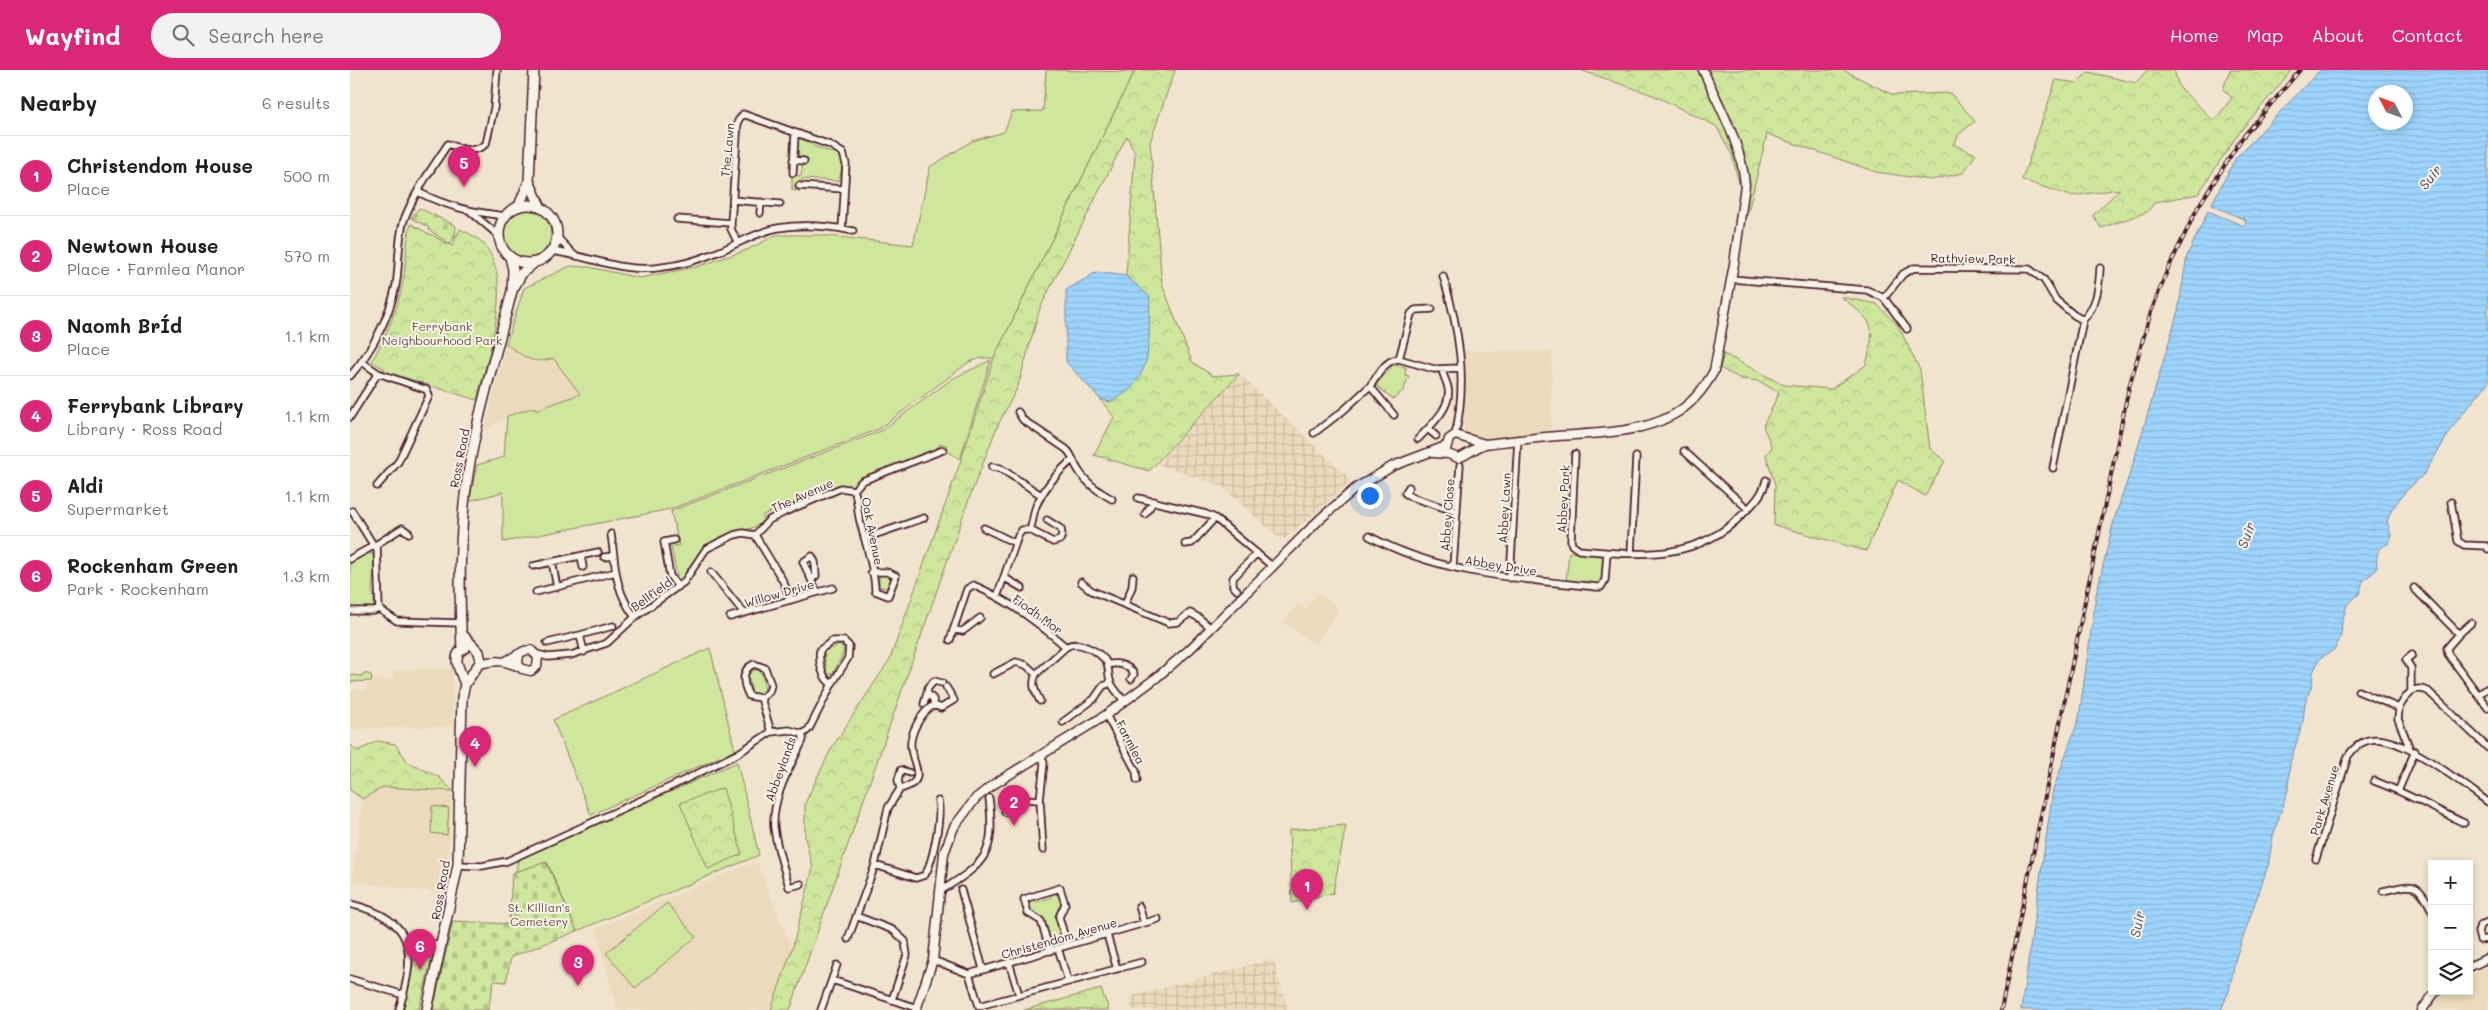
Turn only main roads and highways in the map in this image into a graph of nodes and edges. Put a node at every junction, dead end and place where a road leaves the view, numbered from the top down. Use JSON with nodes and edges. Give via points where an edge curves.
{"nodes":[{"id":1,"x":534,"y":70,"type":"edge"},
{"id":2,"x":529,"y":181,"type":"junction"},
{"id":3,"x":519,"y":206,"type":"junction"},
{"id":4,"x":541,"y":208,"type":"junction"},
{"id":5,"x":510,"y":257,"type":"junction"},
{"id":6,"x":535,"y":263,"type":"junction"},
{"id":7,"x":512,"y":291,"type":"junction"},
{"id":8,"x":461,"y":633,"type":"junction"},
{"id":9,"x":462,"y":649,"type":"junction"},
{"id":10,"x":476,"y":650,"type":"junction"},
{"id":11,"x":460,"y":668,"type":"junction"},
{"id":12,"x":472,"y":672,"type":"junction"},
{"id":13,"x":465,"y":684,"type":"junction"},
{"id":14,"x":427,"y":1010,"type":"edge"}],
"edges":[{"from":1,"to":2,"type":"main road"},
{"from":2,"to":3,"type":"main road"},
{"from":2,"to":4,"type":"main road"},
{"from":3,"to":4,"type":"main road"},
{"from":3,"to":5,"type":"main road","via":[[505,216],[498,234],[503,249]]},
{"from":4,"to":6,"type":"main road","via":[[554,220],[557,237],[552,251]]},
{"from":5,"to":6,"type":"main road","via":[[521,263]]},
{"from":5,"to":7,"type":"main road"},
{"from":6,"to":7,"type":"main road","via":[[522,272]]},
{"from":7,"to":8,"type":"main road","name":"Ross Road","via":[[468,477],[461,543]]},
{"from":8,"to":9,"type":"main road","name":"Ross Road"},
{"from":8,"to":10,"type":"main road"},
{"from":9,"to":10,"type":"main road"},
{"from":9,"to":11,"type":"main road","via":[[457,656]]},
{"from":10,"to":12,"type":"main road","via":[[480,664]]},
{"from":11,"to":12,"type":"main road"},
{"from":11,"to":13,"type":"main road"},
{"from":12,"to":13,"type":"main road"},
{"from":13,"to":14,"type":"main road","name":"Ross Road","via":[[461,718],[458,865]]}]}
